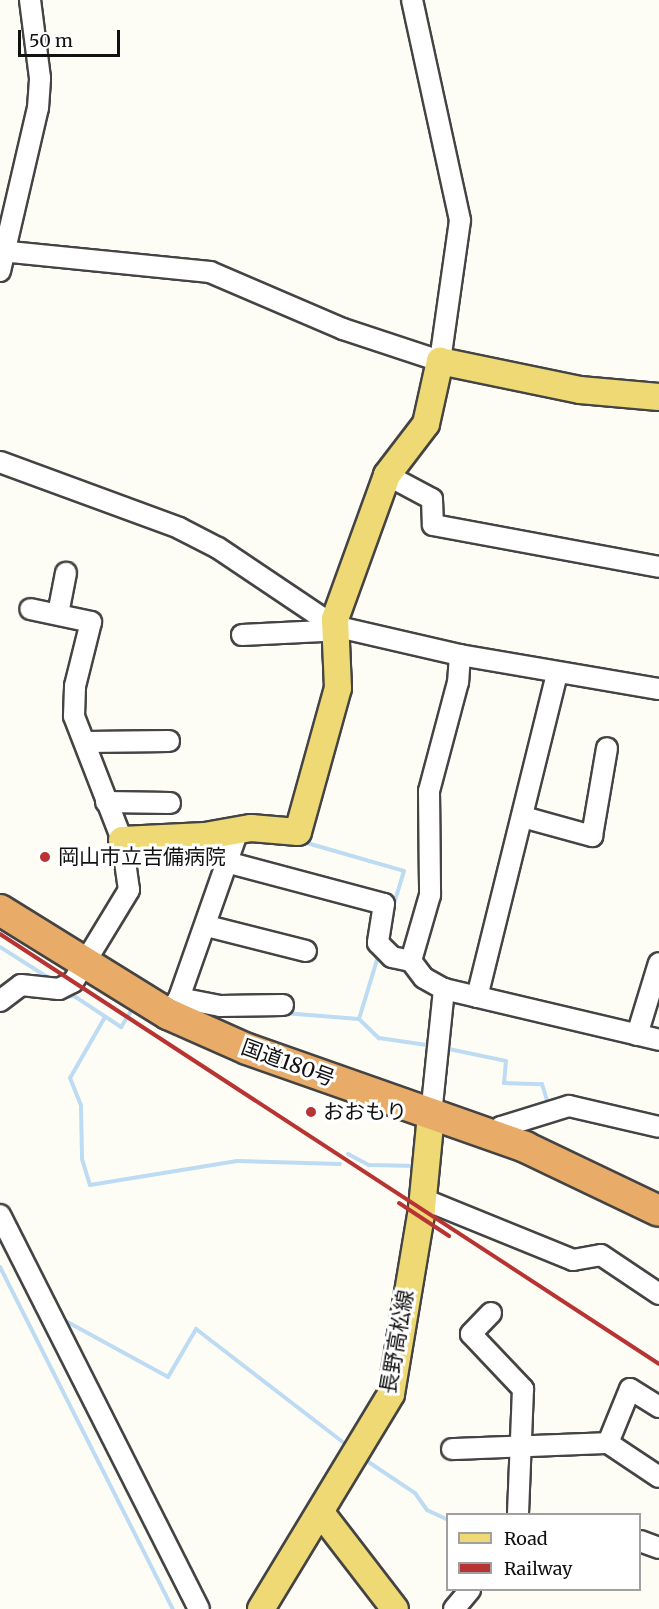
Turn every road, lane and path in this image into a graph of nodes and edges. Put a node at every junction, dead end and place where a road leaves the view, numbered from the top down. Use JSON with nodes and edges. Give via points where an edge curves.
{"nodes":[{"id":1,"x":30,"y":0,"type":"edge"},
{"id":2,"x":412,"y":0,"type":"edge"},
{"id":3,"x":3,"y":257,"type":"edge"},
{"id":4,"x":439,"y":365,"type":"junction"},
{"id":5,"x":659,"y":397,"type":"edge"},
{"id":6,"x":0,"y":462,"type":"edge"},
{"id":7,"x":387,"y":475,"type":"junction"},
{"id":8,"x":659,"y":567,"type":"edge"},
{"id":9,"x":66,"y":573,"type":"dead end"},
{"id":10,"x":30,"y":609,"type":"dead end"},
{"id":11,"x":58,"y":615,"type":"junction"},
{"id":12,"x":331,"y":629,"type":"junction"},
{"id":13,"x":242,"y":635,"type":"dead end"},
{"id":14,"x":460,"y":659,"type":"junction"},
{"id":15,"x":557,"y":676,"type":"junction"},
{"id":16,"x":659,"y":689,"type":"edge"},
{"id":17,"x":169,"y":741,"type":"dead end"},
{"id":18,"x":87,"y":742,"type":"junction"},
{"id":19,"x":607,"y":748,"type":"dead end"},
{"id":20,"x":106,"y":802,"type":"junction"},
{"id":21,"x":170,"y":802,"type":"dead end"},
{"id":22,"x":523,"y":817,"type":"junction"},
{"id":23,"x":238,"y":830,"type":"junction"},
{"id":24,"x":122,"y":840,"type":"junction"},
{"id":25,"x":230,"y":863,"type":"junction"},
{"id":26,"x":0,"y":910,"type":"edge"},
{"id":27,"x":207,"y":926,"type":"junction"},
{"id":28,"x":306,"y":951,"type":"dead end"},
{"id":29,"x":411,"y":961,"type":"junction"},
{"id":30,"x":659,"y":963,"type":"edge"},
{"id":31,"x":70,"y":980,"type":"junction"},
{"id":32,"x":444,"y":989,"type":"junction"},
{"id":33,"x":477,"y":997,"type":"junction"},
{"id":34,"x":0,"y":1001,"type":"edge"},
{"id":35,"x":283,"y":1005,"type":"dead end"},
{"id":36,"x":173,"y":1006,"type":"junction"},
{"id":37,"x":637,"y":1035,"type":"junction"},
{"id":38,"x":659,"y":1040,"type":"edge"},
{"id":39,"x":431,"y":1115,"type":"junction"},
{"id":40,"x":659,"y":1127,"type":"edge"},
{"id":41,"x":495,"y":1135,"type":"junction"},
{"id":42,"x":423,"y":1199,"type":"junction"},
{"id":43,"x":659,"y":1211,"type":"edge"},
{"id":44,"x":0,"y":1215,"type":"edge"},
{"id":45,"x":659,"y":1294,"type":"edge"},
{"id":46,"x":491,"y":1313,"type":"dead end"},
{"id":47,"x":659,"y":1407,"type":"edge"},
{"id":48,"x":608,"y":1443,"type":"junction"},
{"id":49,"x":521,"y":1448,"type":"junction"},
{"id":50,"x":452,"y":1449,"type":"dead end"},
{"id":51,"x":659,"y":1477,"type":"edge"},
{"id":52,"x":321,"y":1513,"type":"junction"},
{"id":53,"x":518,"y":1513,"type":"edge"},
{"id":54,"x":641,"y":1542,"type":"edge"},
{"id":55,"x":659,"y":1548,"type":"edge"},
{"id":56,"x":469,"y":1591,"type":"edge"},
{"id":57,"x":199,"y":1609,"type":"edge"},
{"id":58,"x":261,"y":1609,"type":"edge"},
{"id":59,"x":395,"y":1609,"type":"edge"},
{"id":60,"x":454,"y":1609,"type":"edge"}],
"edges":[{"from":1,"to":3,"type":"street","via":[[40,78],[38,108]]},
{"from":2,"to":4,"type":"street","via":[[460,220]]},
{"from":3,"to":4,"type":"street","via":[[210,272]]},
{"from":4,"to":5,"type":"main road","via":[[580,390]]},
{"from":4,"to":7,"type":"main road","via":[[426,424]]},
{"from":6,"to":12,"type":"street","via":[[179,528],[218,548]]},
{"from":7,"to":8,"type":"street","via":[[432,499],[433,525]]},
{"from":7,"to":12,"type":"main road"},
{"from":9,"to":11,"type":"street"},
{"from":10,"to":11,"type":"street"},
{"from":11,"to":18,"type":"street","via":[[91,622],[73,700]]},
{"from":12,"to":13,"type":"street"},
{"from":12,"to":14,"type":"street"},
{"from":12,"to":23,"type":"main road","via":[[339,679],[334,710],[299,829],[294,834]]},
{"from":14,"to":15,"type":"street"},
{"from":14,"to":29,"type":"street","via":[[429,791],[430,895]]},
{"from":15,"to":16,"type":"street"},
{"from":15,"to":22,"type":"street"},
{"from":17,"to":18,"type":"street"},
{"from":18,"to":20,"type":"street"},
{"from":19,"to":22,"type":"street","via":[[592,836]]},
{"from":20,"to":21,"type":"street"},
{"from":20,"to":24,"type":"street"},
{"from":22,"to":33,"type":"street"},
{"from":23,"to":24,"type":"main road"},
{"from":23,"to":25,"type":"street"},
{"from":24,"to":31,"type":"street","via":[[129,890]]},
{"from":25,"to":27,"type":"street"},
{"from":25,"to":29,"type":"street","via":[[384,904],[376,932],[380,948]]},
{"from":26,"to":31,"type":"highway","name":"国道180号"},
{"from":27,"to":28,"type":"street"},
{"from":27,"to":36,"type":"street"},
{"from":29,"to":32,"type":"street","via":[[424,978]]},
{"from":30,"to":37,"type":"street"},
{"from":31,"to":34,"type":"street","via":[[21,985]]},
{"from":31,"to":36,"type":"highway","name":"国道180号"},
{"from":32,"to":33,"type":"street"},
{"from":32,"to":39,"type":"street"},
{"from":33,"to":37,"type":"street"},
{"from":35,"to":36,"type":"street"},
{"from":36,"to":39,"type":"highway","name":"国道180号","via":[[247,1049]]},
{"from":37,"to":38,"type":"street"},
{"from":39,"to":41,"type":"highway","name":"国道180号"},
{"from":39,"to":42,"type":"main road","name":"長野高松線"},
{"from":40,"to":41,"type":"street","via":[[569,1106],[501,1127]]},
{"from":41,"to":43,"type":"highway","name":"国道180号"},
{"from":42,"to":45,"type":"street","via":[[573,1260],[602,1255]]},
{"from":42,"to":52,"type":"main road","name":"長野高松線","via":[[391,1394]]},
{"from":44,"to":57,"type":"street"},
{"from":46,"to":49,"type":"street","via":[[471,1334],[523,1389]]},
{"from":47,"to":48,"type":"street","via":[[630,1389]]},
{"from":48,"to":49,"type":"street"},
{"from":48,"to":51,"type":"street"},
{"from":49,"to":50,"type":"street"},
{"from":49,"to":53,"type":"street"},
{"from":52,"to":58,"type":"main road","name":"長野高松線"},
{"from":52,"to":59,"type":"main road"},
{"from":54,"to":55,"type":"street"},
{"from":56,"to":60,"type":"street"}]}
